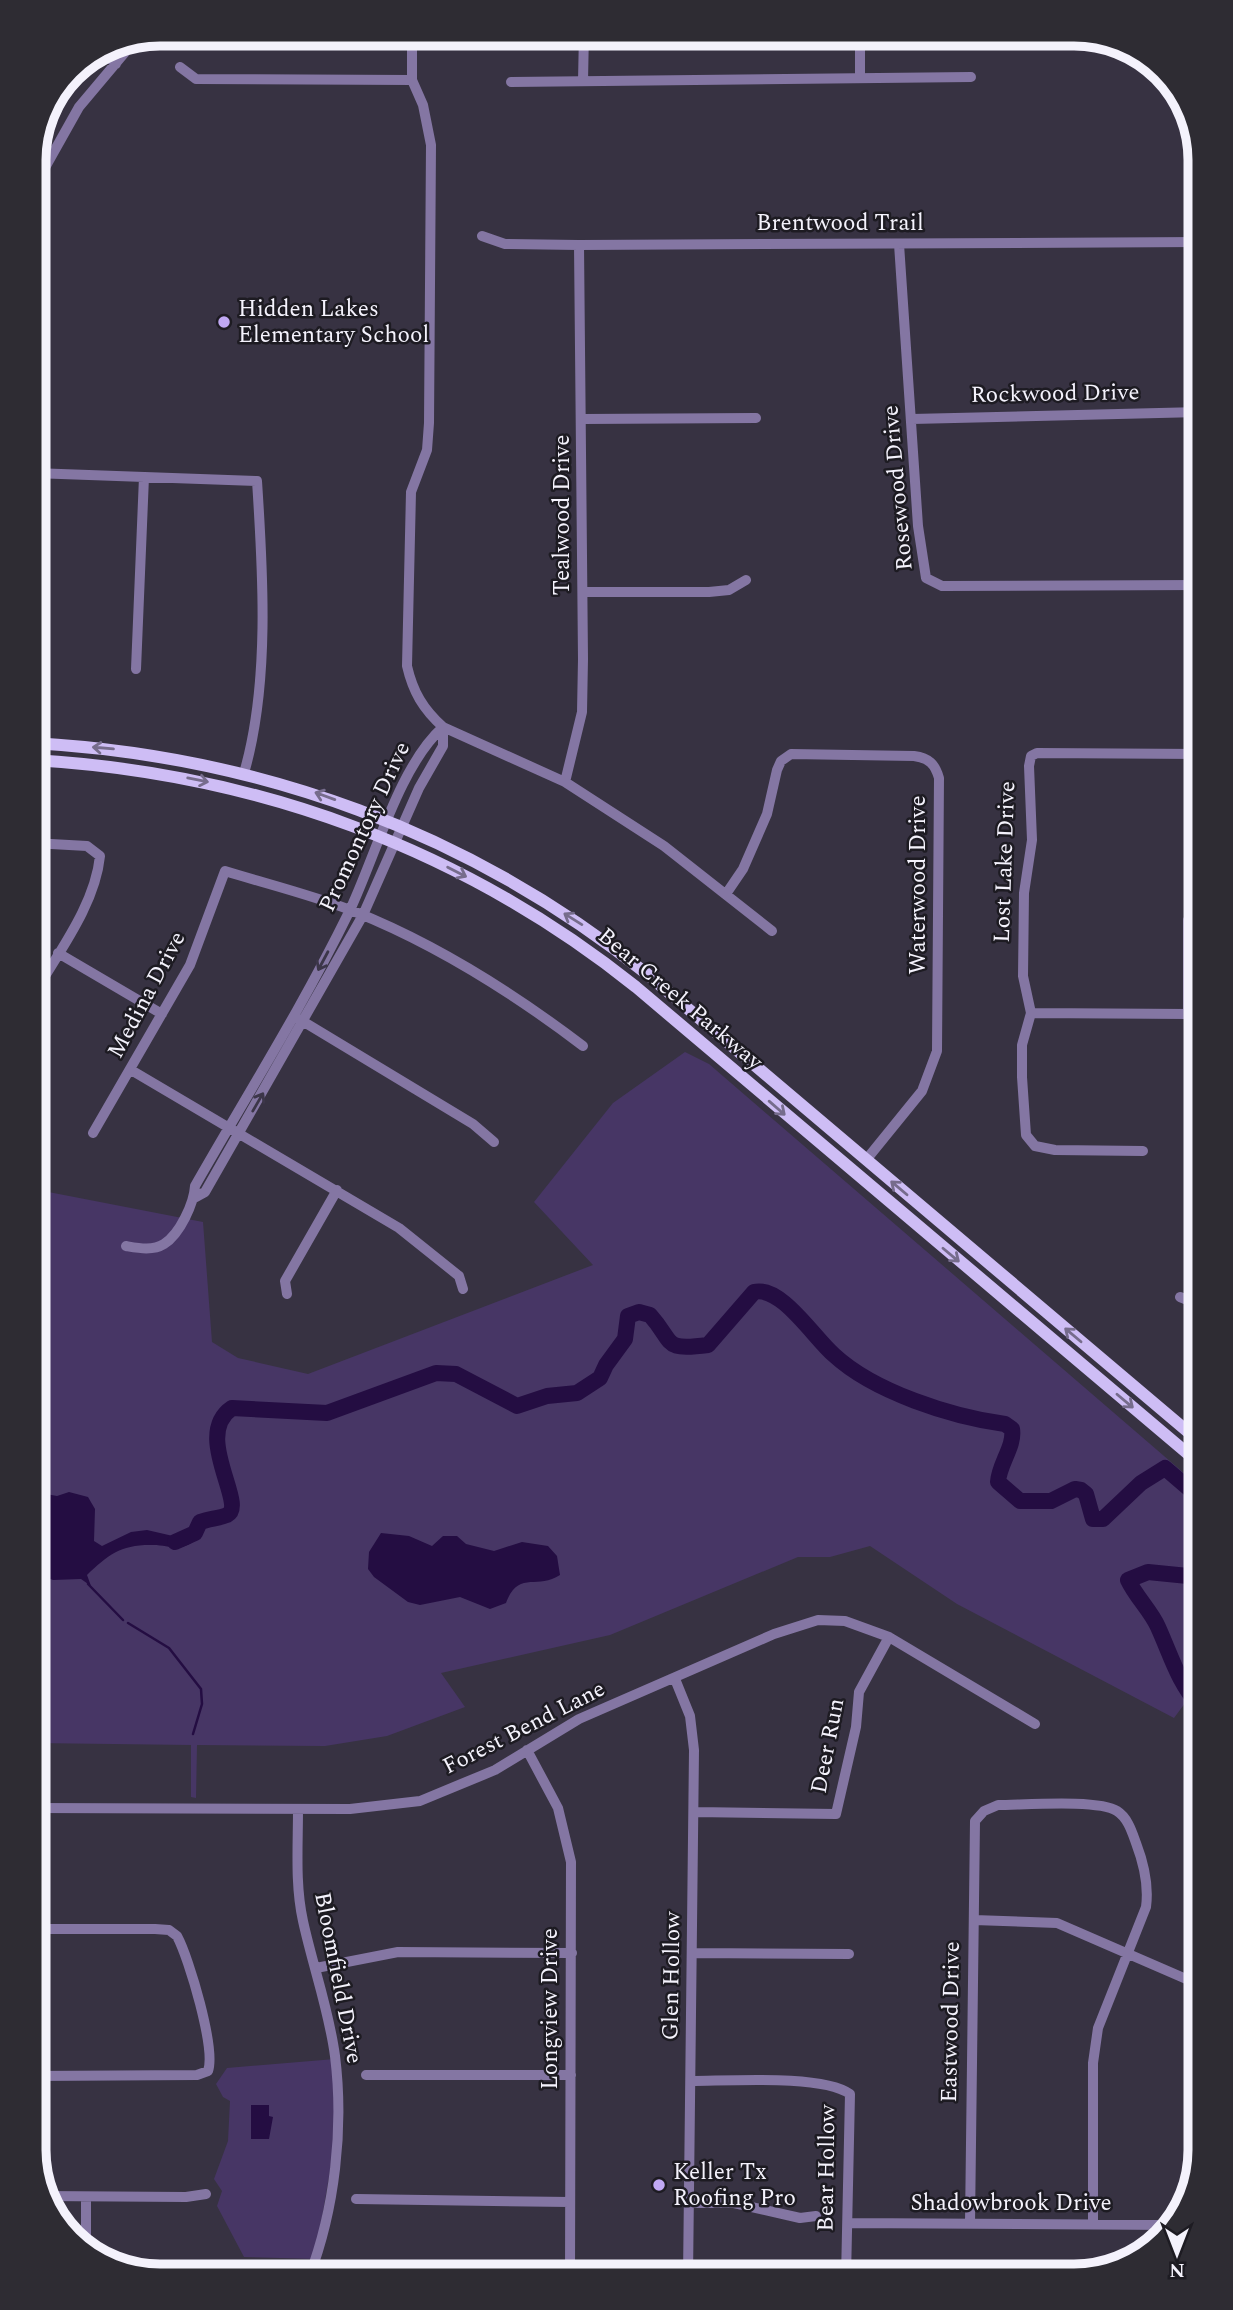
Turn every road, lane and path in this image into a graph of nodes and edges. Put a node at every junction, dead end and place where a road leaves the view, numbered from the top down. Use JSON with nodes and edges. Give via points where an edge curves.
{"nodes":[{"id":1,"x":412,"y":46,"type":"edge"},
{"id":2,"x":584,"y":46,"type":"edge"},
{"id":3,"x":860,"y":46,"type":"edge"},
{"id":4,"x":128,"y":50,"type":"edge"},
{"id":5,"x":109,"y":58,"type":"edge"},
{"id":6,"x":116,"y":64,"type":"junction"},
{"id":7,"x":180,"y":67,"type":"dead end"},
{"id":8,"x":971,"y":77,"type":"dead end"},
{"id":9,"x":860,"y":78,"type":"junction"},
{"id":10,"x":412,"y":80,"type":"junction"},
{"id":11,"x":583,"y":81,"type":"junction"},
{"id":12,"x":511,"y":82,"type":"dead end"},
{"id":13,"x":46,"y":166,"type":"edge"},
{"id":14,"x":482,"y":236,"type":"dead end"},
{"id":15,"x":1188,"y":242,"type":"edge"},
{"id":16,"x":900,"y":244,"type":"junction"},
{"id":17,"x":579,"y":245,"type":"junction"},
{"id":18,"x":1188,"y":412,"type":"edge"},
{"id":19,"x":756,"y":418,"type":"dead end"},
{"id":20,"x":583,"y":419,"type":"junction"},
{"id":21,"x":912,"y":419,"type":"junction"},
{"id":22,"x":46,"y":473,"type":"edge"},
{"id":23,"x":144,"y":477,"type":"junction"},
{"id":24,"x":746,"y":580,"type":"dead end"},
{"id":25,"x":1188,"y":585,"type":"edge"},
{"id":26,"x":584,"y":592,"type":"junction"},
{"id":27,"x":135,"y":669,"type":"dead end"},
{"id":28,"x":443,"y":727,"type":"junction"},
{"id":29,"x":46,"y":744,"type":"edge"},
{"id":30,"x":1188,"y":754,"type":"edge"},
{"id":31,"x":46,"y":761,"type":"edge"},
{"id":32,"x":244,"y":773,"type":"junction"},
{"id":33,"x":406,"y":782,"type":"junction"},
{"id":34,"x":565,"y":782,"type":"junction"},
{"id":35,"x":419,"y":789,"type":"junction"},
{"id":36,"x":388,"y":821,"type":"junction"},
{"id":37,"x":402,"y":827,"type":"junction"},
{"id":38,"x":381,"y":837,"type":"junction"},
{"id":39,"x":395,"y":843,"type":"junction"},
{"id":40,"x":46,"y":844,"type":"edge"},
{"id":41,"x":365,"y":873,"type":"junction"},
{"id":42,"x":379,"y":878,"type":"junction"},
{"id":43,"x":726,"y":894,"type":"junction"},
{"id":44,"x":350,"y":910,"type":"junction"},
{"id":45,"x":363,"y":915,"type":"junction"},
{"id":46,"x":1188,"y":920,"type":"dead end"},
{"id":47,"x":772,"y":931,"type":"dead end"},
{"id":48,"x":58,"y":953,"type":"junction"},
{"id":49,"x":46,"y":974,"type":"edge"},
{"id":50,"x":1031,"y":1013,"type":"junction"},
{"id":51,"x":162,"y":1014,"type":"junction"},
{"id":52,"x":1188,"y":1014,"type":"joint"},
{"id":53,"x":294,"y":1016,"type":"junction"},
{"id":54,"x":304,"y":1022,"type":"junction"},
{"id":55,"x":583,"y":1046,"type":"dead end"},
{"id":56,"x":131,"y":1070,"type":"junction"},
{"id":57,"x":228,"y":1128,"type":"junction"},
{"id":58,"x":93,"y":1133,"type":"dead end"},
{"id":59,"x":239,"y":1133,"type":"junction"},
{"id":60,"x":494,"y":1142,"type":"dead end"},
{"id":61,"x":1143,"y":1151,"type":"dead end"},
{"id":62,"x":866,"y":1160,"type":"junction"},
{"id":63,"x":337,"y":1190,"type":"junction"},
{"id":64,"x":194,"y":1198,"type":"junction"},
{"id":65,"x":126,"y":1246,"type":"dead end"},
{"id":66,"x":463,"y":1289,"type":"dead end"},
{"id":67,"x":287,"y":1294,"type":"dead end"},
{"id":68,"x":1180,"y":1297,"type":"dead end"},
{"id":69,"x":1188,"y":1300,"type":"edge"},
{"id":70,"x":1188,"y":1432,"type":"edge"},
{"id":71,"x":1188,"y":1454,"type":"edge"},
{"id":72,"x":889,"y":1637,"type":"junction"},
{"id":73,"x":675,"y":1679,"type":"junction"},
{"id":74,"x":1035,"y":1724,"type":"dead end"},
{"id":75,"x":527,"y":1751,"type":"junction"},
{"id":76,"x":46,"y":1808,"type":"edge"},
{"id":77,"x":298,"y":1810,"type":"junction"},
{"id":78,"x":695,"y":1812,"type":"junction"},
{"id":79,"x":974,"y":1920,"type":"junction"},
{"id":80,"x":46,"y":1929,"type":"edge"},
{"id":81,"x":1129,"y":1952,"type":"junction"},
{"id":82,"x":572,"y":1953,"type":"junction"},
{"id":83,"x":694,"y":1953,"type":"junction"},
{"id":84,"x":849,"y":1954,"type":"dead end"},
{"id":85,"x":316,"y":1968,"type":"junction"},
{"id":86,"x":1188,"y":1979,"type":"edge"},
{"id":87,"x":366,"y":2075,"type":"dead end"},
{"id":88,"x":571,"y":2075,"type":"junction"},
{"id":89,"x":46,"y":2076,"type":"edge"},
{"id":90,"x":691,"y":2081,"type":"junction"},
{"id":91,"x":206,"y":2194,"type":"dead end"},
{"id":92,"x":55,"y":2196,"type":"edge"},
{"id":93,"x":86,"y":2197,"type":"junction"},
{"id":94,"x":356,"y":2199,"type":"dead end"},
{"id":95,"x":570,"y":2202,"type":"junction"},
{"id":96,"x":690,"y":2203,"type":"junction"},
{"id":97,"x":816,"y":2216,"type":"dead end"},
{"id":98,"x":848,"y":2223,"type":"junction"},
{"id":99,"x":970,"y":2224,"type":"junction"},
{"id":100,"x":1093,"y":2224,"type":"junction"},
{"id":101,"x":1142,"y":2225,"type":"edge"},
{"id":102,"x":86,"y":2238,"type":"edge"},
{"id":103,"x":313,"y":2264,"type":"edge"},
{"id":104,"x":570,"y":2264,"type":"edge"},
{"id":105,"x":688,"y":2264,"type":"edge"},
{"id":106,"x":846,"y":2264,"type":"edge"}],
"edges":[{"from":1,"to":10,"type":"street"},
{"from":2,"to":11,"type":"street"},
{"from":3,"to":9,"type":"street"},
{"from":4,"to":6,"type":"street"},
{"from":5,"to":6,"type":"street"},
{"from":6,"to":13,"type":"street","via":[[79,107]]},
{"from":7,"to":10,"type":"street","via":[[196,79]]},
{"from":8,"to":9,"type":"street"},
{"from":9,"to":11,"type":"street"},
{"from":10,"to":28,"type":"street","via":[[423,105],[431,145],[429,409],[427,450],[411,492],[407,666],[412,690]]},
{"from":11,"to":12,"type":"street"},
{"from":14,"to":17,"type":"street","name":"Brentwood Trail","via":[[505,244]]},
{"from":15,"to":16,"type":"street","name":"Brentwood Trail"},
{"from":16,"to":17,"type":"street","name":"Brentwood Trail"},
{"from":16,"to":21,"type":"street","name":"Rosewood Drive"},
{"from":17,"to":20,"type":"street","name":"Tealwood Drive"},
{"from":18,"to":21,"type":"street","name":"Rockwood Drive"},
{"from":19,"to":20,"type":"street"},
{"from":20,"to":26,"type":"street","name":"Tealwood Drive"},
{"from":21,"to":25,"type":"street","name":"Rosewood Drive","via":[[922,570],[932,583]]},
{"from":22,"to":23,"type":"street"},
{"from":23,"to":27,"type":"street"},
{"from":23,"to":32,"type":"street","via":[[257,481],[260,692]]},
{"from":24,"to":26,"type":"street","via":[[729,590],[709,592]]},
{"from":26,"to":34,"type":"street","name":"Tealwood Drive","via":[[582,712]]},
{"from":28,"to":33,"type":"street","name":"Promontory Drive","via":[[430,738]]},
{"from":28,"to":34,"type":"street"},
{"from":28,"to":35,"type":"street","name":"Promontory Drive","via":[[443,746]]},
{"from":32,"to":29,"type":"main road","name":"Bear Creek Parkway","one_way":true,"via":[[114,749]]},
{"from":30,"to":50,"type":"street","name":"Lost Lake Drive","via":[[1037,753],[1031,757],[1032,840],[1024,893],[1023,976]]},
{"from":31,"to":38,"type":"main road","name":"Bear Creek Parkway","one_way":true,"via":[[113,766],[202,781],[279,799]]},
{"from":36,"to":32,"type":"main road","name":"Bear Creek Parkway","one_way":true,"via":[[321,794]]},
{"from":33,"to":35,"type":"street"},
{"from":33,"to":36,"type":"street","name":"Promontory Drive"},
{"from":34,"to":43,"type":"street","via":[[664,846]]},
{"from":35,"to":37,"type":"street","name":"Promontory Drive"},
{"from":36,"to":37,"type":"main road","name":"Bear Creek Parkway"},
{"from":36,"to":38,"type":"street","name":"Promontory Drive"},
{"from":37,"to":39,"type":"street","name":"Promontory Drive"},
{"from":62,"to":37,"type":"main road","name":"Bear Creek Parkway","one_way":true,"via":[[648,974],[586,927],[510,881]]},
{"from":38,"to":39,"type":"main road","name":"Bear Creek Parkway"},
{"from":38,"to":41,"type":"street","name":"Promontory Drive"},
{"from":39,"to":42,"type":"street","name":"Promontory Drive"},
{"from":39,"to":71,"type":"main road","name":"Bear Creek Parkway","one_way":true,"via":[[512,901],[602,960]]},
{"from":40,"to":48,"type":"street","via":[[87,846],[99,853],[86,900]]},
{"from":41,"to":42,"type":"street"},
{"from":41,"to":44,"type":"street","name":"Promontory Drive"},
{"from":42,"to":45,"type":"street","name":"Promontory Drive"},
{"from":43,"to":47,"type":"street"},
{"from":43,"to":62,"type":"street","name":"Waterwood Drive","via":[[743,869],[767,814],[781,761],[791,754],[914,756],[936,767],[937,1051],[922,1091]]},
{"from":44,"to":45,"type":"street"},
{"from":44,"to":51,"type":"street","name":"Medina Drive","via":[[225,871],[190,965]]},
{"from":44,"to":53,"type":"street","name":"Promontory Drive","one_way":true},
{"from":45,"to":54,"type":"street","name":"Promontory Drive"},
{"from":45,"to":55,"type":"street","via":[[484,977]]},
{"from":46,"to":52,"type":"street"},
{"from":48,"to":49,"type":"street"},
{"from":48,"to":51,"type":"street"},
{"from":50,"to":52,"type":"street"},
{"from":50,"to":61,"type":"street","via":[[1022,1045],[1026,1135],[1035,1146],[1055,1150]]},
{"from":51,"to":56,"type":"street","name":"Medina Drive"},
{"from":53,"to":54,"type":"street"},
{"from":53,"to":57,"type":"street","name":"Promontory Drive"},
{"from":59,"to":54,"type":"street","name":"Promontory Drive","one_way":true},
{"from":54,"to":60,"type":"street","via":[[473,1124]]},
{"from":56,"to":57,"type":"street"},
{"from":56,"to":58,"type":"street","name":"Medina Drive"},
{"from":57,"to":59,"type":"street"},
{"from":57,"to":64,"type":"street","name":"Promontory Drive","via":[[195,1186]]},
{"from":59,"to":63,"type":"street"},
{"from":59,"to":64,"type":"street","name":"Promontory Drive","via":[[205,1192]]},
{"from":70,"to":62,"type":"main road","name":"Bear Creek Parkway","one_way":true},
{"from":63,"to":66,"type":"street","via":[[399,1228],[459,1276]]},
{"from":63,"to":67,"type":"street","via":[[285,1281]]},
{"from":64,"to":65,"type":"street","name":"Promontory Drive","via":[[164,1244],[145,1249]]},
{"from":68,"to":69,"type":"street"},
{"from":72,"to":73,"type":"street","name":"Forest Bend Lane","via":[[845,1621],[818,1620],[774,1634]]},
{"from":72,"to":74,"type":"street","name":"Forest Bend Lane"},
{"from":72,"to":78,"type":"street","name":"Deer Run","via":[[859,1692],[856,1727],[836,1814]]},
{"from":73,"to":75,"type":"street","name":"Forest Bend Lane","via":[[579,1719]]},
{"from":73,"to":78,"type":"street","name":"Glen Hollow","via":[[693,1728]]},
{"from":75,"to":77,"type":"street","name":"Forest Bend Lane","via":[[476,1780],[420,1801]]},
{"from":75,"to":82,"type":"street","name":"Longview Drive","via":[[558,1808],[567,1839]]},
{"from":76,"to":77,"type":"street","name":"Forest Bend Lane"},
{"from":77,"to":85,"type":"street","name":"Bloomfield Drive","via":[[297,1881]]},
{"from":78,"to":83,"type":"street","name":"Glen Hollow"},
{"from":79,"to":81,"type":"street","via":[[1057,1923]]},
{"from":79,"to":81,"type":"street","name":"Eastwood Drive","via":[[975,1821],[984,1811],[998,1805],[1101,1805],[1126,1819],[1142,1858],[1146,1907]]},
{"from":79,"to":99,"type":"street","name":"Eastwood Drive"},
{"from":80,"to":89,"type":"street","via":[[155,1929],[177,1936],[211,2063],[208,2071],[198,2075]]},
{"from":81,"to":86,"type":"street"},
{"from":81,"to":100,"type":"street","via":[[1096,2039]]},
{"from":82,"to":85,"type":"street","via":[[398,1952]]},
{"from":82,"to":88,"type":"street","name":"Longview Drive"},
{"from":83,"to":84,"type":"street"},
{"from":83,"to":90,"type":"street","name":"Glen Hollow"},
{"from":85,"to":103,"type":"street","name":"Bloomfield Drive","via":[[335,2059],[336,2135],[328,2211]]},
{"from":87,"to":88,"type":"street"},
{"from":88,"to":95,"type":"street","name":"Longview Drive"},
{"from":90,"to":96,"type":"street","name":"Glen Hollow"},
{"from":90,"to":98,"type":"street","name":"Bear Hollow","via":[[803,2082],[841,2087],[849,2094]]},
{"from":91,"to":93,"type":"street"},
{"from":92,"to":93,"type":"street"},
{"from":93,"to":102,"type":"street"},
{"from":94,"to":95,"type":"street"},
{"from":95,"to":104,"type":"street","name":"Longview Drive"},
{"from":96,"to":97,"type":"street","via":[[733,2203],[800,2218]]},
{"from":96,"to":105,"type":"street","name":"Glen Hollow"},
{"from":98,"to":99,"type":"street","name":"Shadowbrook Drive"},
{"from":98,"to":106,"type":"street","name":"Bear Hollow"},
{"from":99,"to":100,"type":"street","name":"Shadowbrook Drive"},
{"from":100,"to":101,"type":"street","name":"Shadowbrook Drive"}]}
